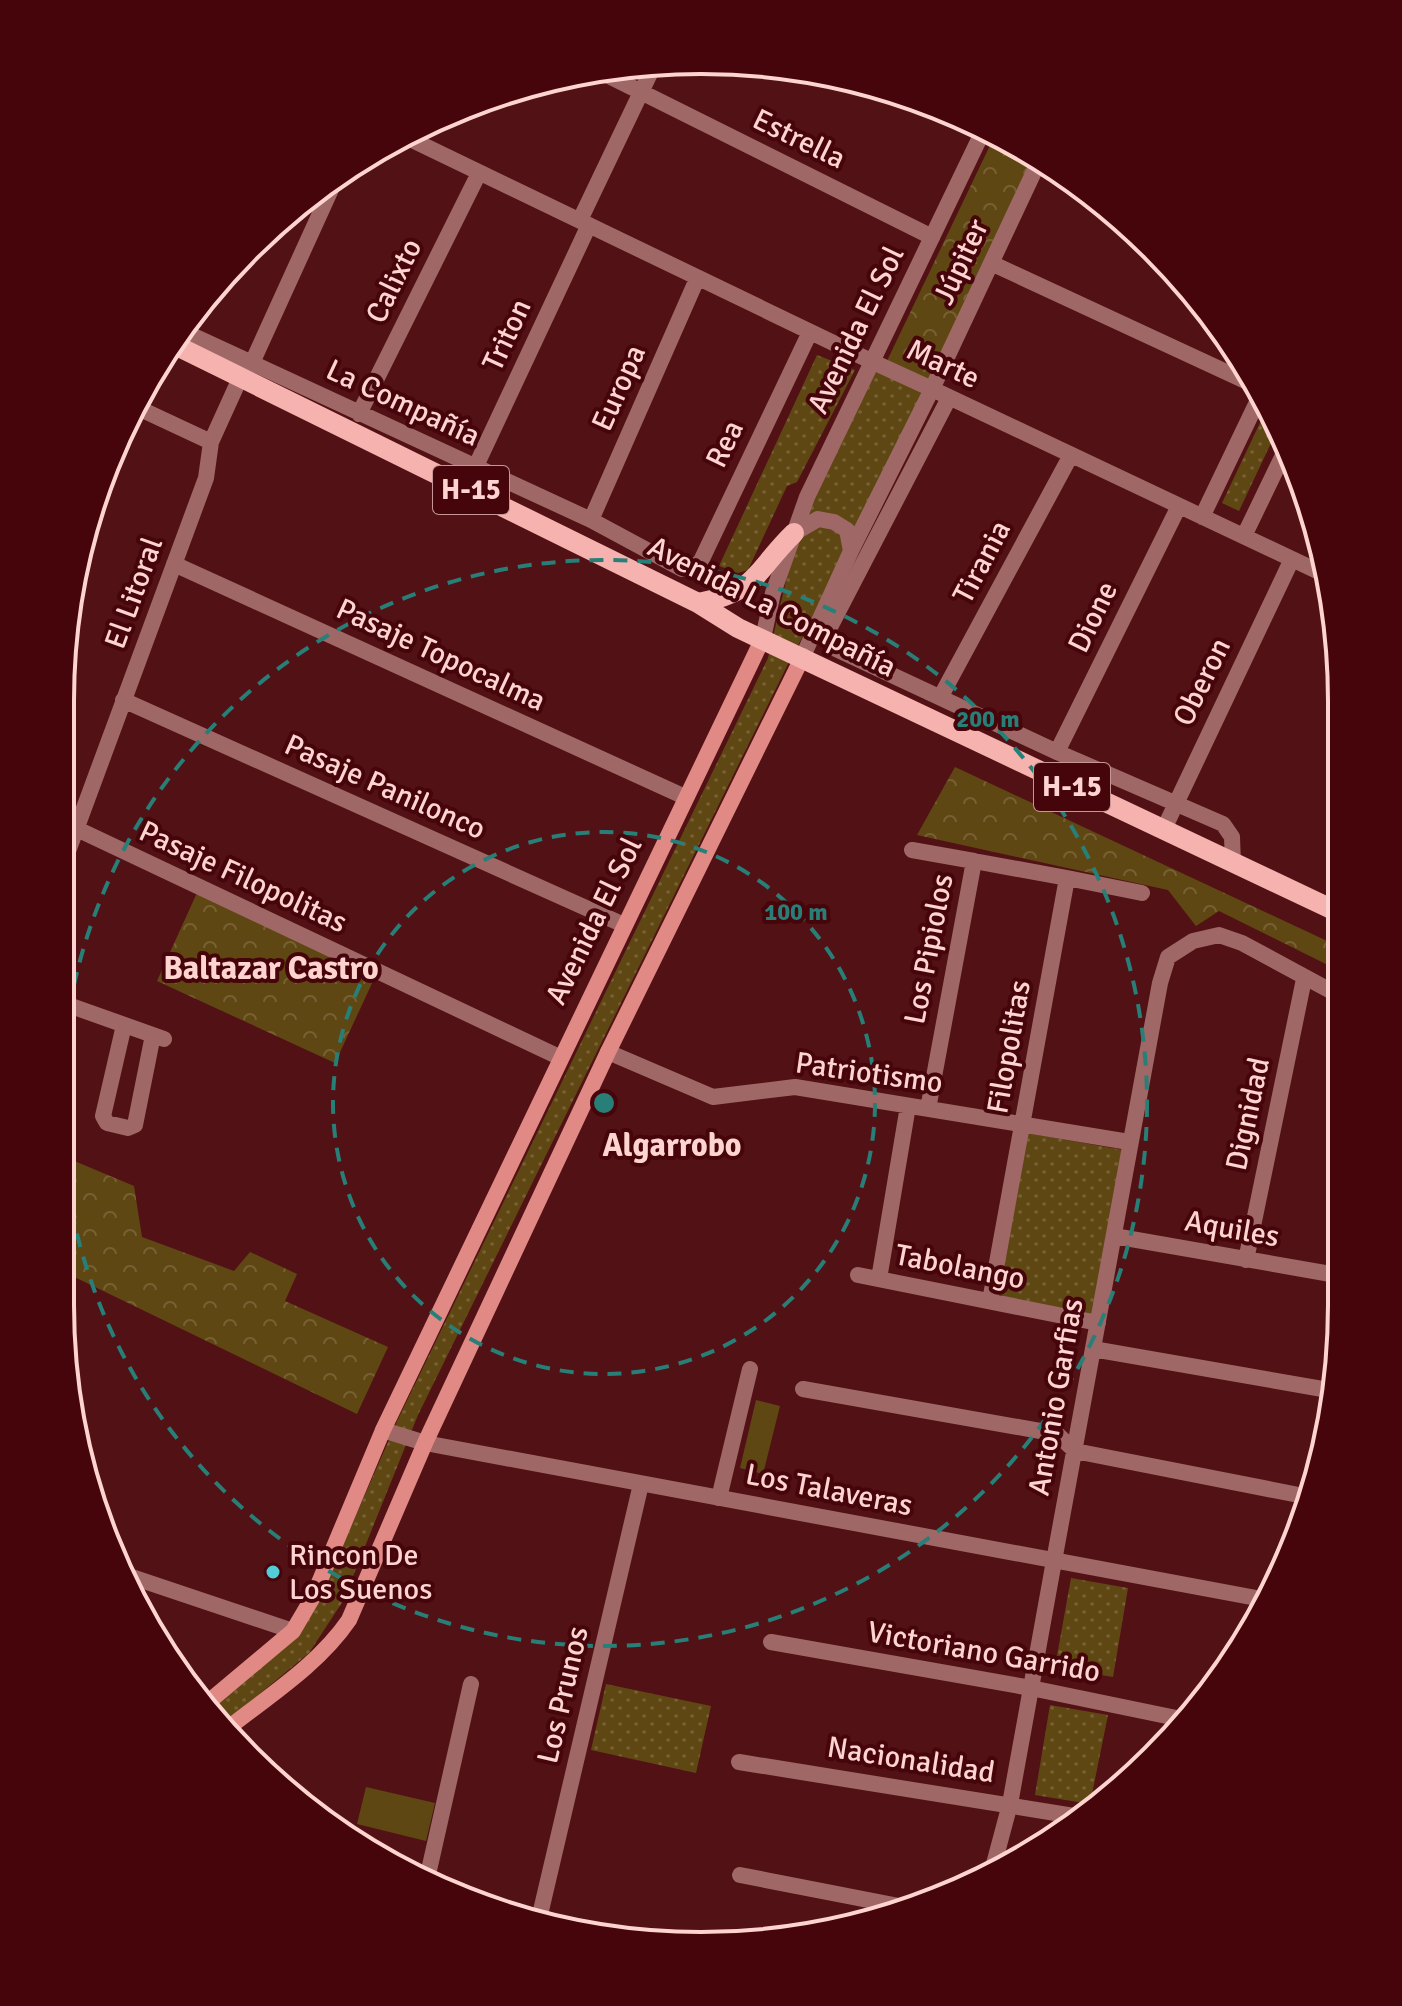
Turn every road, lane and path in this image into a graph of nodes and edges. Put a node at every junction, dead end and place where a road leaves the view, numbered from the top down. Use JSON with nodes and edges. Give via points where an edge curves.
{"nodes":[{"id":1,"x":649,"y":76,"type":"edge"},
{"id":2,"x":616,"y":80,"type":"edge"},
{"id":3,"x":641,"y":92,"type":"junction"},
{"id":4,"x":979,"y":139,"type":"edge"},
{"id":5,"x":417,"y":143,"type":"edge"},
{"id":6,"x":1034,"y":171,"type":"edge"},
{"id":7,"x":479,"y":173,"type":"junction"},
{"id":8,"x":326,"y":199,"type":"edge"},
{"id":9,"x":584,"y":223,"type":"junction"},
{"id":10,"x":932,"y":237,"type":"junction"},
{"id":11,"x":991,"y":263,"type":"junction"},
{"id":12,"x":697,"y":279,"type":"junction"},
{"id":13,"x":810,"y":332,"type":"junction"},
{"id":14,"x":192,"y":336,"type":"edge"},
{"id":15,"x":183,"y":348,"type":"edge"},
{"id":16,"x":873,"y":362,"type":"junction"},
{"id":17,"x":246,"y":370,"type":"junction"},
{"id":18,"x":1237,"y":377,"type":"edge"},
{"id":19,"x":932,"y":389,"type":"junction"},
{"id":20,"x":949,"y":398,"type":"junction"},
{"id":21,"x":1254,"y":408,"type":"edge"},
{"id":22,"x":145,"y":411,"type":"edge"},
{"id":23,"x":359,"y":414,"type":"junction"},
{"id":24,"x":211,"y":442,"type":"junction"},
{"id":25,"x":1071,"y":455,"type":"junction"},
{"id":26,"x":1280,"y":461,"type":"edge"},
{"id":27,"x":475,"y":468,"type":"junction"},
{"id":28,"x":1179,"y":506,"type":"junction"},
{"id":29,"x":1202,"y":517,"type":"junction"},
{"id":30,"x":591,"y":520,"type":"junction"},
{"id":31,"x":794,"y":533,"type":"junction"},
{"id":32,"x":1244,"y":536,"type":"junction"},
{"id":33,"x":851,"y":551,"type":"junction"},
{"id":34,"x":1292,"y":559,"type":"junction"},
{"id":35,"x":174,"y":564,"type":"junction"},
{"id":36,"x":682,"y":569,"type":"joint"},
{"id":37,"x":1314,"y":569,"type":"edge"},
{"id":38,"x":698,"y":603,"type":"junction"},
{"id":39,"x":763,"y":638,"type":"junction"},
{"id":40,"x":803,"y":656,"type":"junction"},
{"id":41,"x":941,"y":696,"type":"junction"},
{"id":42,"x":123,"y":700,"type":"junction"},
{"id":43,"x":1057,"y":752,"type":"junction"},
{"id":44,"x":685,"y":797,"type":"junction"},
{"id":45,"x":1174,"y":804,"type":"junction"},
{"id":46,"x":77,"y":829,"type":"junction"},
{"id":47,"x":1163,"y":831,"type":"junction"},
{"id":48,"x":74,"y":837,"type":"edge"},
{"id":49,"x":912,"y":850,"type":"dead end"},
{"id":50,"x":974,"y":861,"type":"junction"},
{"id":51,"x":1233,"y":864,"type":"junction"},
{"id":52,"x":1067,"y":878,"type":"junction"},
{"id":53,"x":1142,"y":893,"type":"dead end"},
{"id":54,"x":1328,"y":908,"type":"edge"},
{"id":55,"x":624,"y":925,"type":"junction"},
{"id":56,"x":1304,"y":979,"type":"junction"},
{"id":57,"x":1328,"y":990,"type":"edge"},
{"id":58,"x":74,"y":1007,"type":"edge"},
{"id":59,"x":124,"y":1025,"type":"junction"},
{"id":60,"x":608,"y":1052,"type":"junction"},
{"id":61,"x":559,"y":1057,"type":"junction"},
{"id":62,"x":908,"y":1106,"type":"junction"},
{"id":63,"x":928,"y":1109,"type":"junction"},
{"id":64,"x":1024,"y":1123,"type":"junction"},
{"id":65,"x":1129,"y":1142,"type":"junction"},
{"id":66,"x":1114,"y":1236,"type":"junction"},
{"id":67,"x":1246,"y":1260,"type":"junction"},
{"id":68,"x":1328,"y":1274,"type":"edge"},
{"id":69,"x":858,"y":1275,"type":"dead end"},
{"id":70,"x":879,"y":1279,"type":"junction"},
{"id":71,"x":990,"y":1301,"type":"junction"},
{"id":72,"x":1098,"y":1323,"type":"junction"},
{"id":73,"x":1093,"y":1349,"type":"junction"},
{"id":74,"x":750,"y":1369,"type":"dead end"},
{"id":75,"x":803,"y":1389,"type":"dead end"},
{"id":76,"x":1323,"y":1389,"type":"edge"},
{"id":77,"x":383,"y":1430,"type":"junction"},
{"id":78,"x":425,"y":1443,"type":"junction"},
{"id":79,"x":1075,"y":1451,"type":"junction"},
{"id":80,"x":641,"y":1484,"type":"junction"},
{"id":81,"x":1299,"y":1495,"type":"edge"},
{"id":82,"x":719,"y":1498,"type":"junction"},
{"id":83,"x":1054,"y":1561,"type":"junction"},
{"id":84,"x":138,"y":1579,"type":"edge"},
{"id":85,"x":1255,"y":1598,"type":"edge"},
{"id":86,"x":293,"y":1631,"type":"junction"},
{"id":87,"x":771,"y":1642,"type":"dead end"},
{"id":88,"x":471,"y":1684,"type":"dead end"},
{"id":89,"x":1031,"y":1688,"type":"junction"},
{"id":90,"x":213,"y":1698,"type":"edge"},
{"id":91,"x":1173,"y":1717,"type":"edge"},
{"id":92,"x":235,"y":1723,"type":"edge"},
{"id":93,"x":739,"y":1762,"type":"dead end"},
{"id":94,"x":1010,"y":1804,"type":"junction"},
{"id":95,"x":1065,"y":1814,"type":"edge"},
{"id":96,"x":996,"y":1858,"type":"edge"},
{"id":97,"x":429,"y":1869,"type":"edge"},
{"id":98,"x":740,"y":1875,"type":"dead end"},
{"id":99,"x":887,"y":1904,"type":"edge"},
{"id":100,"x":541,"y":1911,"type":"edge"}],
"edges":[{"from":1,"to":3,"type":"street","name":"Triton"},
{"from":2,"to":3,"type":"street","name":"Estrella"},
{"from":3,"to":9,"type":"street","name":"Triton"},
{"from":3,"to":10,"type":"street","name":"Estrella"},
{"from":4,"to":10,"type":"street","name":"Avenida El Sol"},
{"from":5,"to":7,"type":"street","name":"Marte"},
{"from":6,"to":11,"type":"street","name":"Júpiter"},
{"from":7,"to":9,"type":"street","name":"Marte"},
{"from":7,"to":23,"type":"street","name":"Calixto"},
{"from":8,"to":17,"type":"street","name":"El Litoral"},
{"from":9,"to":12,"type":"street","name":"Marte"},
{"from":9,"to":27,"type":"street","name":"Triton"},
{"from":10,"to":16,"type":"street","name":"Avenida El Sol"},
{"from":11,"to":18,"type":"street"},
{"from":11,"to":19,"type":"street","name":"Júpiter"},
{"from":12,"to":13,"type":"street","name":"Marte"},
{"from":12,"to":30,"type":"street","name":"Europa"},
{"from":13,"to":16,"type":"street","name":"Marte"},
{"from":13,"to":36,"type":"street","name":"Rea","via":[[700,563]]},
{"from":14,"to":17,"type":"street","name":"La Compañía"},
{"from":15,"to":17,"type":"main road","name":"Avenida La Compañía","number":"H-15"},
{"from":16,"to":19,"type":"street","name":"Marte"},
{"from":16,"to":31,"type":"street","name":"Avenida El Sol"},
{"from":17,"to":23,"type":"street","name":"La Compañía"},
{"from":17,"to":24,"type":"street","name":"El Litoral"},
{"from":17,"to":38,"type":"main road","name":"Avenida La Compañía","number":"H-15"},
{"from":19,"to":20,"type":"street","name":"Marte"},
{"from":19,"to":33,"type":"street"},
{"from":20,"to":25,"type":"street","name":"Marte"},
{"from":20,"to":41,"type":"street","via":[[829,629],[829,642],[836,649]]},
{"from":21,"to":29,"type":"street"},
{"from":22,"to":24,"type":"street"},
{"from":23,"to":27,"type":"street","name":"La Compañía"},
{"from":24,"to":35,"type":"street","name":"El Litoral","via":[[206,478]]},
{"from":25,"to":28,"type":"street","name":"Marte"},
{"from":25,"to":41,"type":"street","name":"Tirania"},
{"from":26,"to":32,"type":"street"},
{"from":27,"to":30,"type":"street","name":"La Compañía"},
{"from":28,"to":29,"type":"street","name":"Marte"},
{"from":28,"to":43,"type":"street","name":"Dione"},
{"from":29,"to":32,"type":"street","name":"Marte"},
{"from":30,"to":36,"type":"street","name":"La Compañía"},
{"from":31,"to":33,"type":"street","via":[[826,519],[847,530]]},
{"from":31,"to":38,"type":"main road","via":[[746,587]]},
{"from":31,"to":39,"type":"street","name":"Avenida El Sol"},
{"from":32,"to":34,"type":"street","name":"Marte"},
{"from":33,"to":40,"type":"street"},
{"from":34,"to":37,"type":"street","name":"Marte"},
{"from":34,"to":45,"type":"street","name":"Oberon"},
{"from":35,"to":42,"type":"street","name":"El Litoral"},
{"from":35,"to":44,"type":"street","name":"Pasaje Topocalma"},
{"from":38,"to":39,"type":"main road","name":"Avenida La Compañía","number":"H-15"},
{"from":39,"to":40,"type":"main road","name":"Avenida La Compañía","number":"H-15"},
{"from":39,"to":44,"type":"main road","name":"Avenida El Sol"},
{"from":40,"to":47,"type":"main road","name":"Avenida La Compañía","number":"H-15"},
{"from":40,"to":60,"type":"main road"},
{"from":41,"to":43,"type":"street"},
{"from":42,"to":46,"type":"street","name":"El Litoral"},
{"from":42,"to":55,"type":"street","name":"Pasaje Panilonco"},
{"from":43,"to":45,"type":"street"},
{"from":44,"to":55,"type":"main road","name":"Avenida El Sol"},
{"from":45,"to":47,"type":"street","name":"Oberon"},
{"from":45,"to":51,"type":"street","via":[[1223,824],[1232,837]]},
{"from":46,"to":48,"type":"street","name":"El Litoral"},
{"from":46,"to":61,"type":"street","name":"Pasaje Filopolitas"},
{"from":47,"to":51,"type":"main road","name":"Avenida La Compañía","number":"H-15"},
{"from":49,"to":50,"type":"street","name":"Los Pipiolos"},
{"from":50,"to":52,"type":"street"},
{"from":50,"to":63,"type":"street","name":"Los Pipiolos"},
{"from":51,"to":54,"type":"main road","name":"Avenida La Compañía","number":"H-15"},
{"from":52,"to":53,"type":"street"},
{"from":52,"to":64,"type":"street","name":"Filopolitas"},
{"from":55,"to":61,"type":"main road","name":"Avenida El Sol"},
{"from":56,"to":57,"type":"street"},
{"from":56,"to":65,"type":"street","name":"Antonio Garfias","via":[[1219,935],[1193,941],[1168,957]]},
{"from":56,"to":67,"type":"street","name":"Dignidad"},
{"from":58,"to":59,"type":"street"},
{"from":59,"to":59,"type":"street","via":[[158,1037],[135,1125],[128,1128],[107,1123],[103,1116]]},
{"from":60,"to":62,"type":"street","name":"Patriotismo","via":[[713,1097],[795,1087]]},
{"from":60,"to":78,"type":"main road"},
{"from":61,"to":77,"type":"main road","name":"Avenida El Sol"},
{"from":62,"to":63,"type":"street","name":"Patriotismo"},
{"from":62,"to":70,"type":"street"},
{"from":63,"to":64,"type":"street","name":"Patriotismo"},
{"from":64,"to":65,"type":"street","name":"Patriotismo"},
{"from":64,"to":71,"type":"street","name":"Filopolitas"},
{"from":65,"to":66,"type":"street","name":"Antonio Garfias"},
{"from":66,"to":67,"type":"street","name":"Aquiles"},
{"from":66,"to":72,"type":"street","name":"Antonio Garfias"},
{"from":67,"to":68,"type":"street","name":"Aquiles"},
{"from":69,"to":70,"type":"street","name":"Tabolango"},
{"from":70,"to":71,"type":"street","name":"Tabolango"},
{"from":71,"to":72,"type":"street","name":"Tabolango"},
{"from":72,"to":73,"type":"street","name":"Antonio Garfias"},
{"from":73,"to":76,"type":"street"},
{"from":73,"to":79,"type":"street","name":"Antonio Garfias"},
{"from":74,"to":82,"type":"street"},
{"from":75,"to":79,"type":"street","via":[[1057,1434]]},
{"from":77,"to":78,"type":"street","name":"Los Talaveras"},
{"from":77,"to":86,"type":"main road","name":"Avenida El Sol","via":[[313,1597]]},
{"from":78,"to":80,"type":"street","name":"Los Talaveras"},
{"from":78,"to":92,"type":"main road","via":[[349,1620],[300,1673]]},
{"from":79,"to":81,"type":"street"},
{"from":79,"to":83,"type":"street","name":"Antonio Garfias"},
{"from":80,"to":82,"type":"street","name":"Los Talaveras"},
{"from":80,"to":100,"type":"street","name":"Los Prunos"},
{"from":82,"to":83,"type":"street","name":"Los Talaveras"},
{"from":83,"to":85,"type":"street","name":"Los Talaveras"},
{"from":83,"to":89,"type":"street","name":"Antonio Garfias"},
{"from":84,"to":86,"type":"street"},
{"from":86,"to":90,"type":"main road","name":"Avenida El Sol"},
{"from":87,"to":89,"type":"street","name":"Victoriano Garrido"},
{"from":88,"to":97,"type":"street"},
{"from":89,"to":91,"type":"street","name":"Victoriano Garrido"},
{"from":89,"to":94,"type":"street","name":"Antonio Garfias"},
{"from":93,"to":94,"type":"street","name":"Nacionalidad"},
{"from":94,"to":95,"type":"street","name":"Nacionalidad"},
{"from":94,"to":96,"type":"street","name":"Antonio Garfias"},
{"from":98,"to":99,"type":"street"}]}
